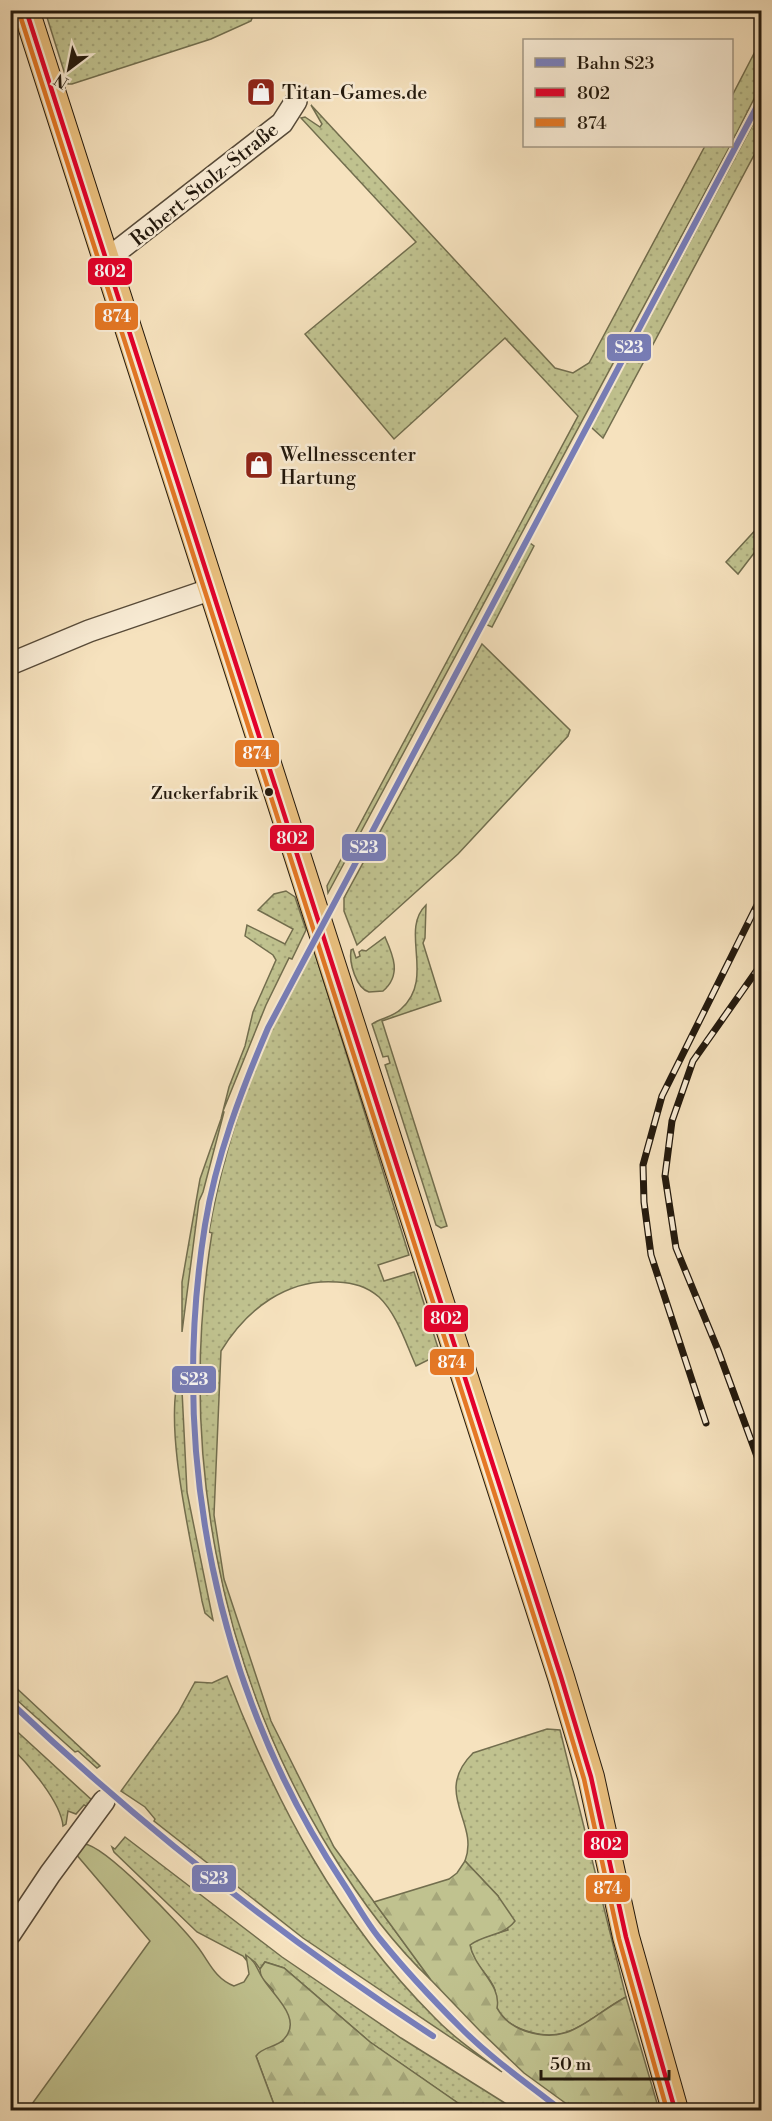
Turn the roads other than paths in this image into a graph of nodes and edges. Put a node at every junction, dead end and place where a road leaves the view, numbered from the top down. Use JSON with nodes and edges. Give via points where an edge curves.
{"nodes":[{"id":1,"x":26,"y":10,"type":"edge"},
{"id":2,"x":296,"y":101,"type":"dead end"},
{"id":3,"x":106,"y":260,"type":"junction"},
{"id":4,"x":212,"y":589,"type":"junction"},
{"id":5,"x":10,"y":664,"type":"edge"},
{"id":6,"x":104,"y":1801,"type":"dead end"},
{"id":7,"x":10,"y":1934,"type":"edge"},
{"id":8,"x":675,"y":2110,"type":"edge"}],
"edges":[{"from":1,"to":3,"type":"main road"},
{"from":2,"to":3,"type":"street","name":"Robert-Stolz-Straße","via":[[282,123]]},
{"from":3,"to":4,"type":"main road"},
{"from":4,"to":5,"type":"street","via":[[89,631]]},
{"from":4,"to":8,"type":"main road","via":[[579,1735],[637,1980]]},
{"from":6,"to":7,"type":"street"}]}
